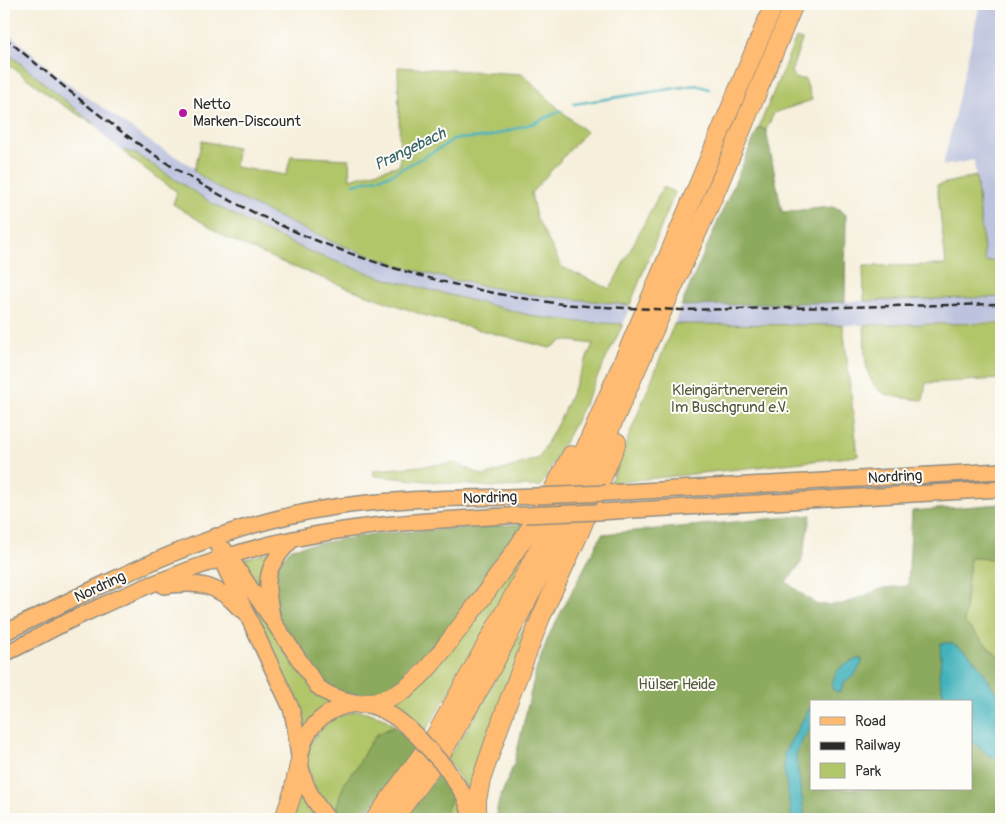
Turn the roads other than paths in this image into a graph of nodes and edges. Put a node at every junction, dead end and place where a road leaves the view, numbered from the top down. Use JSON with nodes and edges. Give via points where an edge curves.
{"nodes":[{"id":1,"x":774,"y":4,"type":"edge"},
{"id":2,"x":794,"y":4,"type":"edge"},
{"id":3,"x":656,"y":285,"type":"junction"},
{"id":4,"x":665,"y":305,"type":"junction"},
{"id":5,"x":1001,"y":471,"type":"edge"},
{"id":6,"x":1001,"y":490,"type":"edge"},
{"id":7,"x":216,"y":536,"type":"junction"},
{"id":8,"x":292,"y":540,"type":"junction"},
{"id":9,"x":225,"y":558,"type":"junction"},
{"id":10,"x":140,"y":589,"type":"junction"},
{"id":11,"x":247,"y":618,"type":"junction"},
{"id":12,"x":273,"y":623,"type":"junction"},
{"id":13,"x":4,"y":633,"type":"edge"},
{"id":14,"x":4,"y":654,"type":"edge"},
{"id":15,"x":359,"y":704,"type":"junction"},
{"id":16,"x":300,"y":760,"type":"junction"},
{"id":17,"x":284,"y":819,"type":"edge"},
{"id":18,"x":328,"y":819,"type":"edge"},
{"id":19,"x":375,"y":819,"type":"edge"},
{"id":20,"x":394,"y":819,"type":"edge"},
{"id":21,"x":472,"y":819,"type":"edge"},
{"id":22,"x":477,"y":819,"type":"edge"}],
"edges":[{"from":1,"to":3,"type":"highway"},
{"from":2,"to":4,"type":"highway"},
{"from":3,"to":15,"type":"highway","via":[[627,337],[564,469],[488,589],[440,653],[405,689],[384,701]]},
{"from":3,"to":19,"type":"highway","via":[[556,516],[434,738]]},
{"from":4,"to":20,"type":"highway","via":[[568,522],[530,598],[443,751]]},
{"from":4,"to":22,"type":"highway","via":[[640,384],[507,704],[481,780]]},
{"from":5,"to":7,"type":"main road","name":"Nordring","bridge":true,"via":[[335,506],[275,518]]},
{"from":6,"to":8,"type":"main road","name":"Nordring","bridge":true,"via":[[394,523]]},
{"from":7,"to":9,"type":"main road"},
{"from":7,"to":13,"type":"main road","name":"Nordring","via":[[94,588]]},
{"from":8,"to":9,"type":"main road","name":"Nordring"},
{"from":8,"to":12,"type":"main road","via":[[269,572]]},
{"from":9,"to":10,"type":"main road","name":"Nordring"},
{"from":9,"to":11,"type":"main road"},
{"from":9,"to":12,"type":"main road"},
{"from":10,"to":11,"type":"main road","via":[[181,583],[206,585],[227,596]]},
{"from":10,"to":14,"type":"main road","name":"Nordring"},
{"from":11,"to":16,"type":"main road","via":[[291,708]]},
{"from":12,"to":15,"type":"main road","via":[[317,686],[334,697]]},
{"from":15,"to":16,"type":"main road","via":[[337,708],[318,720],[308,733]]},
{"from":15,"to":21,"type":"main road","bridge":true,"via":[[382,710],[418,737],[446,768],[464,795]]},
{"from":16,"to":17,"type":"highway"},
{"from":16,"to":18,"type":"main road","via":[[309,790]]}]}
